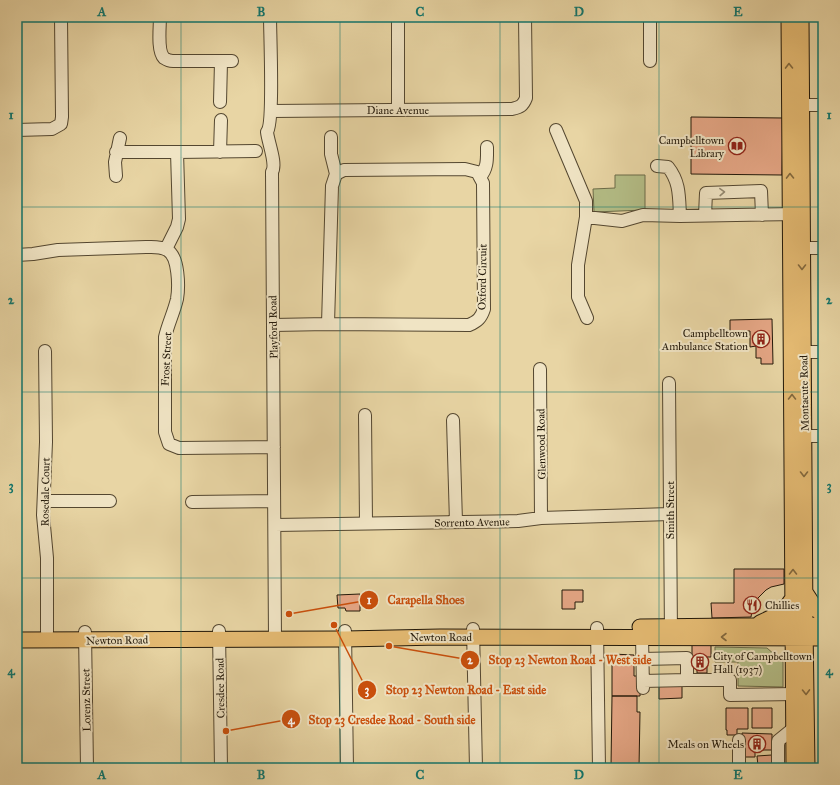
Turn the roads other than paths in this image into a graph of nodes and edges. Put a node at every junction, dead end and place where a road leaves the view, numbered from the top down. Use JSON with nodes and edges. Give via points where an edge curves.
{"nodes":[{"id":1,"x":61,"y":17,"type":"edge"},
{"id":2,"x":160,"y":17,"type":"edge"},
{"id":3,"x":270,"y":17,"type":"edge"},
{"id":4,"x":398,"y":17,"type":"edge"},
{"id":5,"x":525,"y":17,"type":"edge"},
{"id":6,"x":650,"y":17,"type":"edge"},
{"id":7,"x":789,"y":17,"type":"edge"},
{"id":8,"x":801,"y":17,"type":"edge"},
{"id":9,"x":650,"y":61,"type":"dead end"},
{"id":10,"x":220,"y":102,"type":"dead end"},
{"id":11,"x":796,"y":105,"type":"junction"},
{"id":12,"x":823,"y":105,"type":"edge"},
{"id":13,"x":398,"y":110,"type":"junction"},
{"id":14,"x":270,"y":111,"type":"junction"},
{"id":15,"x":221,"y":120,"type":"dead end"},
{"id":16,"x":17,"y":130,"type":"edge"},
{"id":17,"x":556,"y":130,"type":"dead end"},
{"id":18,"x":331,"y":137,"type":"dead end"},
{"id":19,"x":120,"y":138,"type":"dead end"},
{"id":20,"x":487,"y":147,"type":"dead end"},
{"id":21,"x":256,"y":151,"type":"dead end"},
{"id":22,"x":116,"y":152,"type":"junction"},
{"id":23,"x":177,"y":152,"type":"junction"},
{"id":24,"x":220,"y":152,"type":"junction"},
{"id":25,"x":657,"y":166,"type":"dead end"},
{"id":26,"x":336,"y":174,"type":"junction"},
{"id":27,"x":116,"y":176,"type":"dead end"},
{"id":28,"x":480,"y":177,"type":"junction"},
{"id":29,"x":796,"y":214,"type":"junction"},
{"id":30,"x":705,"y":215,"type":"junction"},
{"id":31,"x":762,"y":215,"type":"junction"},
{"id":32,"x":680,"y":216,"type":"junction"},
{"id":33,"x":586,"y":217,"type":"junction"},
{"id":34,"x":802,"y":248,"type":"junction"},
{"id":35,"x":823,"y":248,"type":"edge"},
{"id":36,"x":166,"y":249,"type":"junction"},
{"id":37,"x":17,"y":255,"type":"edge"},
{"id":38,"x":587,"y":318,"type":"dead end"},
{"id":39,"x":328,"y":324,"type":"junction"},
{"id":40,"x":273,"y":325,"type":"junction"},
{"id":41,"x":45,"y":351,"type":"dead end"},
{"id":42,"x":803,"y":352,"type":"junction"},
{"id":43,"x":823,"y":352,"type":"edge"},
{"id":44,"x":540,"y":369,"type":"dead end"},
{"id":45,"x":669,"y":382,"type":"dead end"},
{"id":46,"x":364,"y":415,"type":"dead end"},
{"id":47,"x":453,"y":420,"type":"dead end"},
{"id":48,"x":798,"y":436,"type":"junction"},
{"id":49,"x":823,"y":436,"type":"edge"},
{"id":50,"x":274,"y":447,"type":"junction"},
{"id":51,"x":44,"y":501,"type":"junction"},
{"id":52,"x":110,"y":501,"type":"dead end"},
{"id":53,"x":274,"y":501,"type":"junction"},
{"id":54,"x":192,"y":502,"type":"dead end"},
{"id":55,"x":670,"y":514,"type":"junction"},
{"id":56,"x":542,"y":518,"type":"junction"},
{"id":57,"x":456,"y":522,"type":"junction"},
{"id":58,"x":366,"y":523,"type":"junction"},
{"id":59,"x":275,"y":525,"type":"junction"},
{"id":60,"x":799,"y":595,"type":"junction"},
{"id":61,"x":823,"y":615,"type":"edge"},
{"id":62,"x":823,"y":625,"type":"edge"},
{"id":63,"x":753,"y":626,"type":"junction"},
{"id":64,"x":799,"y":631,"type":"junction"},
{"id":65,"x":17,"y":632,"type":"edge"},
{"id":66,"x":47,"y":632,"type":"junction"},
{"id":67,"x":597,"y":632,"type":"junction"},
{"id":68,"x":671,"y":632,"type":"junction"},
{"id":69,"x":474,"y":633,"type":"junction"},
{"id":70,"x":219,"y":635,"type":"junction"},
{"id":71,"x":275,"y":635,"type":"junction"},
{"id":72,"x":345,"y":635,"type":"junction"},
{"id":73,"x":85,"y":636,"type":"junction"},
{"id":74,"x":642,"y":637,"type":"junction"},
{"id":75,"x":763,"y":637,"type":"junction"},
{"id":76,"x":823,"y":638,"type":"edge"},
{"id":77,"x":17,"y":640,"type":"edge"},
{"id":78,"x":823,"y":645,"type":"edge"},
{"id":79,"x":643,"y":659,"type":"junction"},
{"id":80,"x":799,"y":671,"type":"junction"},
{"id":81,"x":687,"y":680,"type":"junction"},
{"id":82,"x":794,"y":694,"type":"junction"},
{"id":83,"x":794,"y":728,"type":"junction"},
{"id":84,"x":739,"y":740,"type":"dead end"},
{"id":85,"x":87,"y":768,"type":"edge"},
{"id":86,"x":221,"y":768,"type":"edge"},
{"id":87,"x":347,"y":768,"type":"edge"},
{"id":88,"x":476,"y":768,"type":"edge"},
{"id":89,"x":599,"y":768,"type":"edge"},
{"id":90,"x":739,"y":768,"type":"edge"},
{"id":91,"x":778,"y":768,"type":"edge"},
{"id":92,"x":794,"y":768,"type":"edge"},
{"id":93,"x":807,"y":768,"type":"edge"}],
"edges":[{"from":1,"to":16,"type":"street","via":[[61,124],[52,129]]},
{"from":2,"to":10,"type":"street","via":[[161,50],[167,60],[226,62]]},
{"from":3,"to":14,"type":"street","name":"Playford Road"},
{"from":4,"to":13,"type":"street"},
{"from":5,"to":13,"type":"street","name":"Diane Avenue","via":[[524,104],[512,109]]},
{"from":6,"to":9,"type":"street"},
{"from":11,"to":7,"type":"main road","name":"Montacute Road","one_way":true},
{"from":8,"to":11,"type":"main road","name":"Montacute Road"},
{"from":11,"to":12,"type":"street"},
{"from":11,"to":29,"type":"main road","name":"Montacute Road"},
{"from":13,"to":14,"type":"street","name":"Diane Avenue"},
{"from":14,"to":40,"type":"street","name":"Playford Road","via":[[268,132],[274,169]]},
{"from":15,"to":24,"type":"street"},
{"from":17,"to":33,"type":"street","via":[[586,201]]},
{"from":18,"to":26,"type":"street"},
{"from":19,"to":22,"type":"street"},
{"from":20,"to":28,"type":"street","name":"Oxford Circuit","via":[[486,166]]},
{"from":21,"to":24,"type":"street"},
{"from":22,"to":23,"type":"street"},
{"from":22,"to":27,"type":"street"},
{"from":23,"to":24,"type":"street"},
{"from":23,"to":36,"type":"street","via":[[178,228]]},
{"from":25,"to":32,"type":"street","via":[[668,167],[675,176]]},
{"from":26,"to":28,"type":"street","via":[[344,170],[465,169],[477,172]]},
{"from":26,"to":39,"type":"street","via":[[332,186]]},
{"from":28,"to":39,"type":"street","name":"Oxford Circuit","via":[[483,183],[484,309],[476,322],[469,325]]},
{"from":29,"to":31,"type":"street"},
{"from":29,"to":34,"type":"main road","name":"Montacute Road"},
{"from":48,"to":29,"type":"main road","name":"Montacute Road","one_way":true},
{"from":30,"to":31,"type":"street"},
{"from":30,"to":31,"type":"street","one_way":true,"via":[[706,193],[761,191]]},
{"from":30,"to":32,"type":"street"},
{"from":32,"to":33,"type":"street","via":[[643,215],[622,221]]},
{"from":33,"to":38,"type":"street","via":[[578,265],[578,297]]},
{"from":34,"to":35,"type":"street"},
{"from":34,"to":42,"type":"main road","name":"Montacute Road","one_way":true},
{"from":36,"to":37,"type":"street","via":[[146,247],[58,250]]},
{"from":36,"to":50,"type":"street","name":"Frost Street","via":[[176,264],[177,290],[165,338],[164,432],[169,444],[179,448]]},
{"from":39,"to":40,"type":"street","name":"Oxford Circuit"},
{"from":40,"to":50,"type":"street","name":"Playford Road"},
{"from":41,"to":51,"type":"street","name":"Rosedale Court"},
{"from":42,"to":43,"type":"street"},
{"from":42,"to":48,"type":"main road","name":"Montacute Road"},
{"from":44,"to":56,"type":"street","name":"Glenwood Road"},
{"from":45,"to":55,"type":"street","name":"Smith Street"},
{"from":46,"to":58,"type":"street"},
{"from":47,"to":57,"type":"street"},
{"from":48,"to":49,"type":"street"},
{"from":48,"to":60,"type":"main road","name":"Montacute Road"},
{"from":50,"to":53,"type":"street","name":"Playford Road"},
{"from":51,"to":52,"type":"street"},
{"from":51,"to":66,"type":"street","name":"Rosedale Court"},
{"from":53,"to":54,"type":"street"},
{"from":53,"to":59,"type":"street","name":"Playford Road"},
{"from":55,"to":56,"type":"street","name":"Sorrento Avenue"},
{"from":55,"to":68,"type":"street","name":"Smith Street"},
{"from":56,"to":57,"type":"street","name":"Sorrento Avenue"},
{"from":57,"to":58,"type":"street","name":"Sorrento Avenue"},
{"from":58,"to":59,"type":"street","name":"Sorrento Avenue"},
{"from":59,"to":71,"type":"street","name":"Playford Road"},
{"from":60,"to":61,"type":"main road"},
{"from":60,"to":63,"type":"main road","via":[[783,612]]},
{"from":60,"to":64,"type":"main road","name":"Montacute Road"},
{"from":62,"to":64,"type":"main road"},
{"from":63,"to":64,"type":"main road","name":"Newton Road"},
{"from":63,"to":68,"type":"main road","name":"Newton Road"},
{"from":64,"to":75,"type":"main road","name":"Newton Road"},
{"from":64,"to":76,"type":"main road"},
{"from":64,"to":80,"type":"main road","name":"Montacute Road"},
{"from":65,"to":66,"type":"main road","name":"Newton Road"},
{"from":66,"to":73,"type":"main road","name":"Newton Road"},
{"from":67,"to":68,"type":"main road","name":"Newton Road"},
{"from":67,"to":69,"type":"main road","name":"Newton Road"},
{"from":67,"to":74,"type":"main road","name":"Newton Road"},
{"from":67,"to":89,"type":"street"},
{"from":68,"to":74,"type":"main road","name":"Newton Road"},
{"from":75,"to":68,"type":"main road","name":"Newton Road","one_way":true},
{"from":69,"to":72,"type":"main road","name":"Newton Road"},
{"from":69,"to":88,"type":"street"},
{"from":70,"to":71,"type":"main road","name":"Newton Road"},
{"from":70,"to":73,"type":"main road","name":"Newton Road"},
{"from":70,"to":86,"type":"street","name":"Cresdee Road"},
{"from":71,"to":72,"type":"main road","name":"Newton Road"},
{"from":72,"to":87,"type":"street"},
{"from":73,"to":77,"type":"main road","name":"Newton Road"},
{"from":73,"to":85,"type":"street","name":"Lorenz Street"},
{"from":74,"to":79,"type":"street"},
{"from":75,"to":80,"type":"main road","via":[[780,648]]},
{"from":78,"to":80,"type":"main road"},
{"from":79,"to":81,"type":"street","via":[[687,658]]},
{"from":79,"to":81,"type":"street","via":[[643,685]]},
{"from":80,"to":82,"type":"main road","name":"Montacute Road"},
{"from":80,"to":93,"type":"main road","name":"Montacute Road","one_way":true},
{"from":81,"to":82,"type":"street","via":[[730,680],[730,695]]},
{"from":82,"to":83,"type":"main road","name":"Montacute Road"},
{"from":83,"to":91,"type":"street","via":[[778,741]]},
{"from":83,"to":92,"type":"main road","name":"Montacute Road"},
{"from":84,"to":90,"type":"street"}]}
